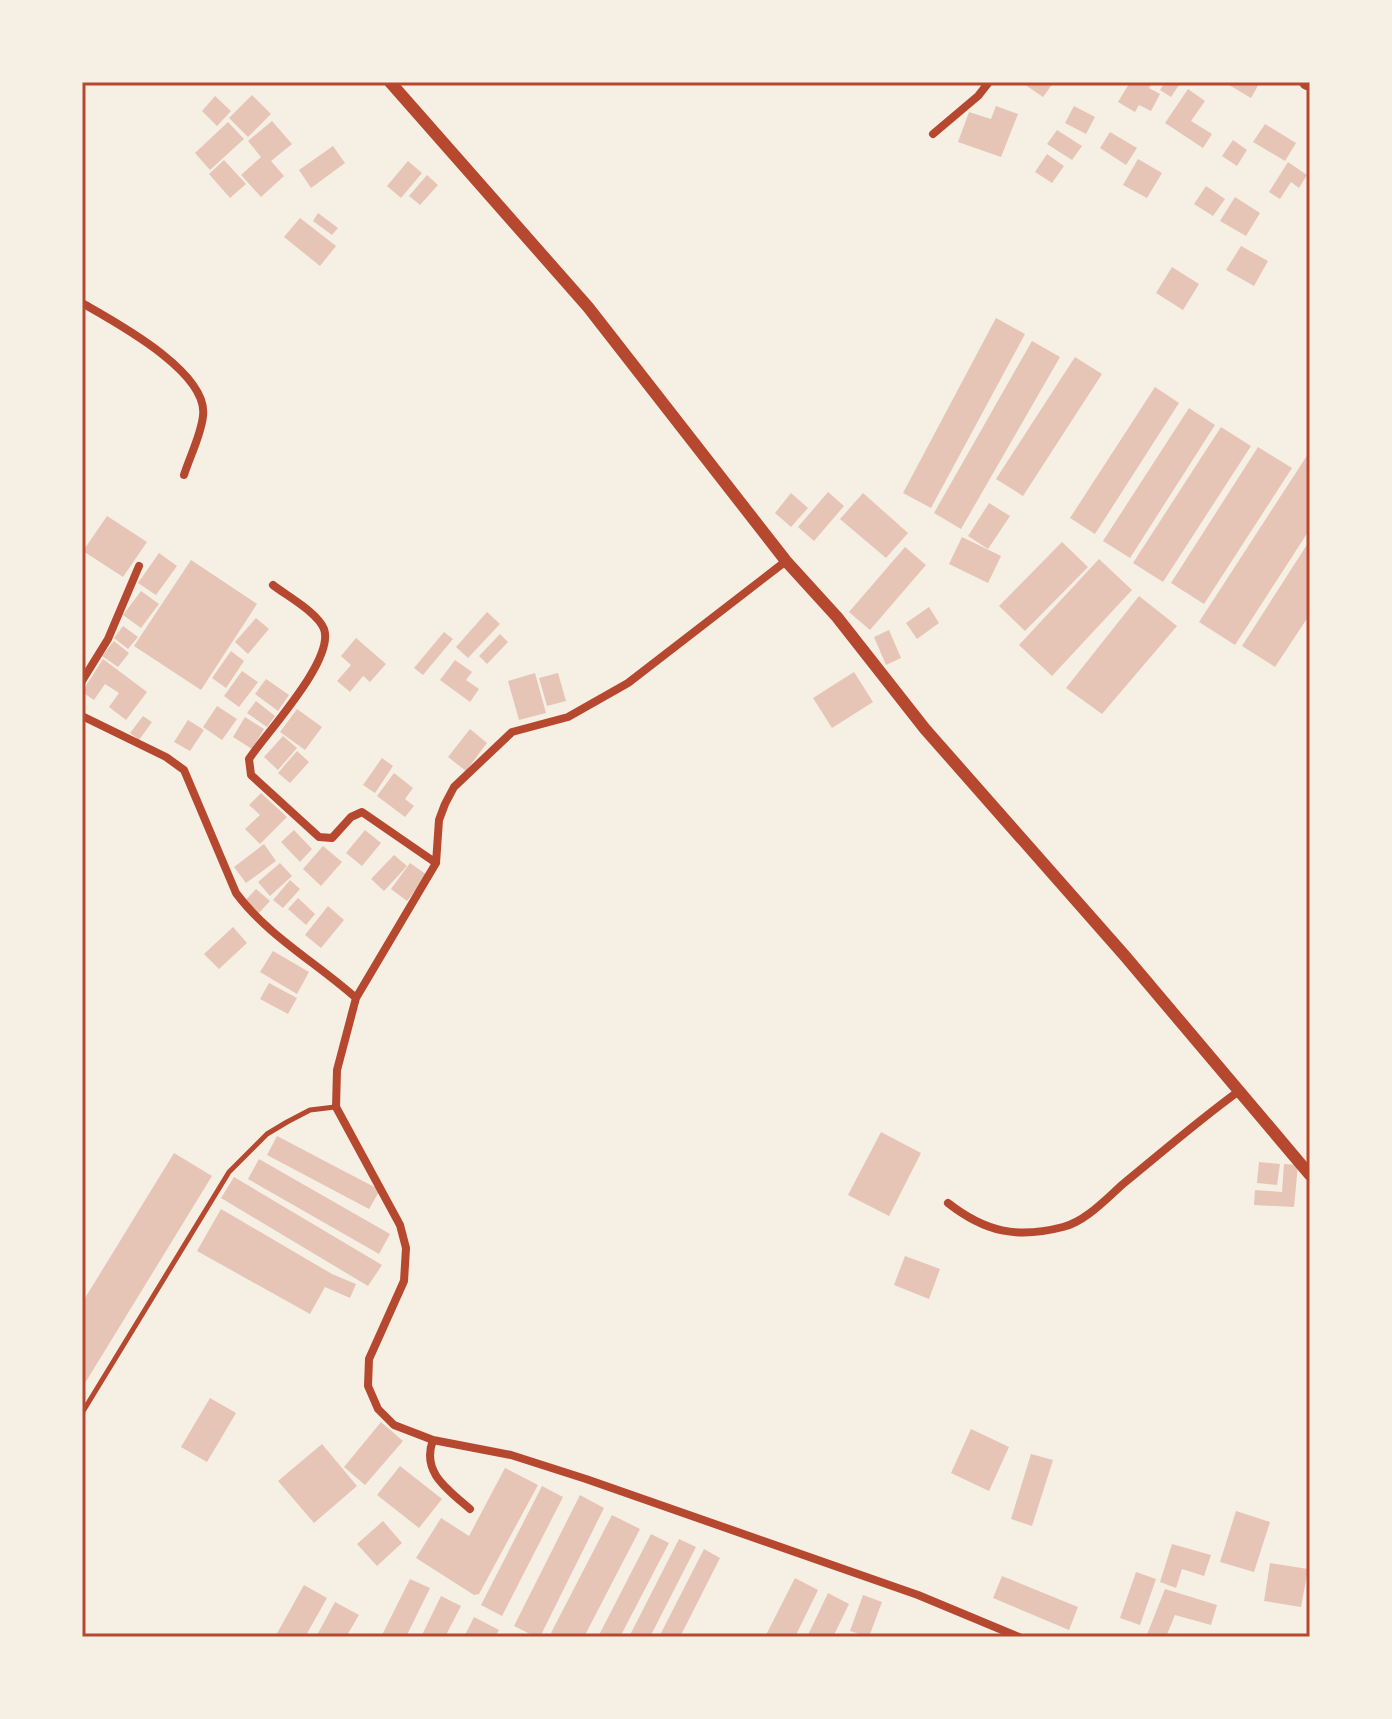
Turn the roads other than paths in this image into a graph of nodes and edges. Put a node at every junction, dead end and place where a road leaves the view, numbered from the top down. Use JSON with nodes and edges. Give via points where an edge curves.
{"nodes":[{"id":1,"x":390,"y":82,"type":"edge"},
{"id":2,"x":989,"y":82,"type":"edge"},
{"id":3,"x":933,"y":134,"type":"dead end"},
{"id":4,"x":82,"y":303,"type":"edge"},
{"id":5,"x":184,"y":475,"type":"dead end"},
{"id":6,"x":786,"y":561,"type":"junction"},
{"id":7,"x":139,"y":566,"type":"dead end"},
{"id":8,"x":273,"y":585,"type":"dead end"},
{"id":9,"x":82,"y":681,"type":"edge"},
{"id":10,"x":82,"y":716,"type":"edge"},
{"id":11,"x":436,"y":863,"type":"junction"},
{"id":12,"x":356,"y":998,"type":"junction"},
{"id":13,"x":1239,"y":1091,"type":"junction"},
{"id":14,"x":336,"y":1107,"type":"junction"},
{"id":15,"x":1310,"y":1175,"type":"edge"},
{"id":16,"x":948,"y":1203,"type":"dead end"},
{"id":17,"x":82,"y":1413,"type":"edge"},
{"id":18,"x":433,"y":1440,"type":"junction"},
{"id":19,"x":470,"y":1509,"type":"dead end"},
{"id":20,"x":1019,"y":1637,"type":"edge"}],
"edges":[{"from":1,"to":6,"type":"street","via":[[588,307]]},
{"from":2,"to":3,"type":"street"},
{"from":4,"to":5,"type":"street","via":[[158,352],[196,386],[203,416]]},
{"from":6,"to":11,"type":"street","via":[[628,683],[568,717],[526,726],[499,741],[454,787],[439,820]]},
{"from":6,"to":13,"type":"street"},
{"from":7,"to":9,"type":"street","via":[[108,639]]},
{"from":8,"to":11,"type":"street","via":[[318,621],[326,643],[301,690],[249,759],[251,775],[319,837],[332,838],[362,812]]},
{"from":10,"to":12,"type":"street","via":[[184,770],[236,893],[275,934]]},
{"from":11,"to":12,"type":"street"},
{"from":12,"to":14,"type":"street","via":[[337,1070]]},
{"from":13,"to":15,"type":"street"},
{"from":13,"to":16,"type":"street","via":[[1093,1210],[1063,1227],[1004,1232],[973,1222]]},
{"from":14,"to":17,"type":"lane","via":[[310,1110],[267,1134],[229,1172]]},
{"from":14,"to":18,"type":"street","via":[[400,1225],[406,1248],[404,1281],[369,1359],[368,1386],[378,1409],[394,1425]]},
{"from":18,"to":19,"type":"street","via":[[427,1455],[430,1467]]},
{"from":18,"to":20,"type":"street","via":[[511,1455],[586,1479],[918,1595]]}]}
